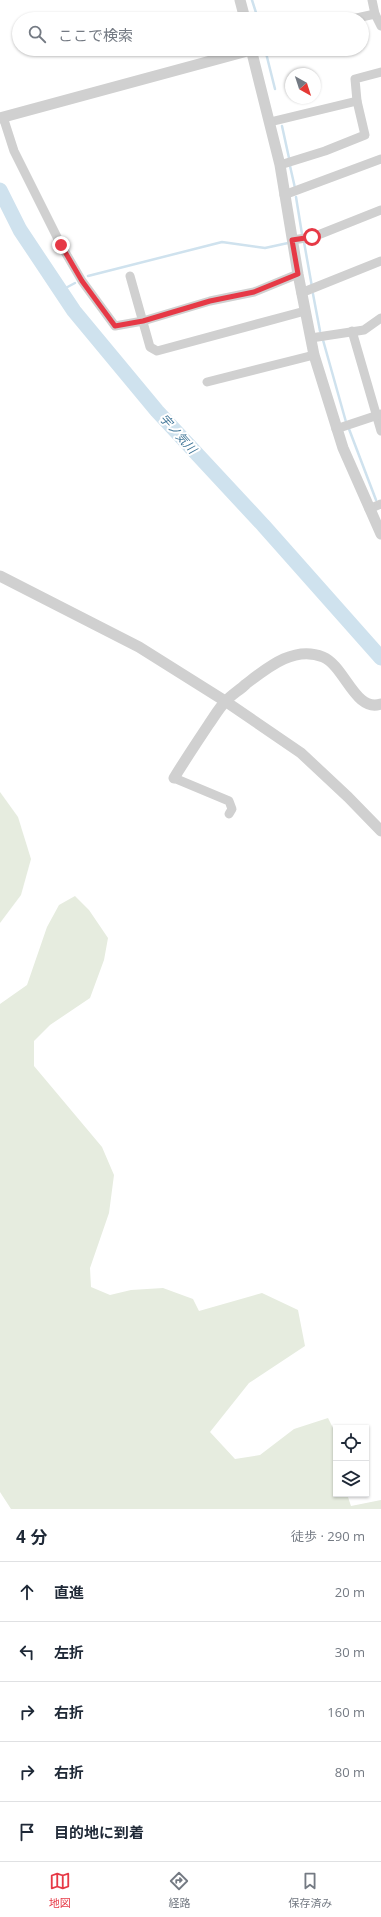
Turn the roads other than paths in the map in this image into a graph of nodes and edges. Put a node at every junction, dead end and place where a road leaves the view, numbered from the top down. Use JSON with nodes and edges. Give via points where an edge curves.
{"nodes":[{"id":1,"x":240,"y":0,"type":"edge"},
{"id":2,"x":372,"y":0,"type":"edge"},
{"id":3,"x":243,"y":12,"type":"edge"},
{"id":4,"x":375,"y":14,"type":"junction"},
{"id":5,"x":369,"y":15,"type":"edge"},
{"id":6,"x":381,"y":26,"type":"edge"},
{"id":7,"x":225,"y":56,"type":"edge"},
{"id":8,"x":253,"y":56,"type":"edge"},
{"id":9,"x":381,"y":72,"type":"edge"},
{"id":10,"x":357,"y":101,"type":"junction"},
{"id":11,"x":2,"y":117,"type":"edge"},
{"id":12,"x":270,"y":122,"type":"junction"},
{"id":13,"x":381,"y":159,"type":"edge"},
{"id":14,"x":280,"y":165,"type":"junction"},
{"id":15,"x":284,"y":195,"type":"junction"},
{"id":16,"x":381,"y":210,"type":"edge"},
{"id":17,"x":292,"y":240,"type":"junction"},
{"id":18,"x":381,"y":261,"type":"edge"},
{"id":19,"x":298,"y":274,"type":"junction"},
{"id":20,"x":130,"y":276,"type":"dead end"},
{"id":21,"x":301,"y":293,"type":"junction"},
{"id":22,"x":305,"y":311,"type":"junction"},
{"id":23,"x":381,"y":318,"type":"edge"},
{"id":24,"x":143,"y":321,"type":"junction"},
{"id":25,"x":352,"y":331,"type":"junction"},
{"id":26,"x":311,"y":338,"type":"junction"},
{"id":27,"x":314,"y":355,"type":"junction"},
{"id":28,"x":208,"y":382,"type":"dead end"},
{"id":29,"x":379,"y":415,"type":"edge"},
{"id":30,"x":336,"y":429,"type":"junction"},
{"id":31,"x":381,"y":431,"type":"edge"},
{"id":32,"x":381,"y":504,"type":"edge"},
{"id":33,"x":369,"y":509,"type":"junction"},
{"id":34,"x":381,"y":534,"type":"edge"},
{"id":35,"x":0,"y":576,"type":"edge"},
{"id":36,"x":225,"y":701,"type":"junction"},
{"id":37,"x":381,"y":704,"type":"edge"},
{"id":38,"x":174,"y":778,"type":"joint"},
{"id":39,"x":229,"y":814,"type":"dead end"},
{"id":40,"x":381,"y":831,"type":"edge"}],
"edges":[{"from":1,"to":3,"type":"street"},
{"from":2,"to":4,"type":"street"},
{"from":4,"to":5,"type":"street"},
{"from":4,"to":6,"type":"street"},
{"from":7,"to":11,"type":"street"},
{"from":8,"to":12,"type":"street"},
{"from":9,"to":10,"type":"street","via":[[355,79]]},
{"from":10,"to":12,"type":"street"},
{"from":10,"to":14,"type":"street","via":[[365,135]]},
{"from":11,"to":24,"type":"street","via":[[25,176],[82,281],[115,326]]},
{"from":12,"to":14,"type":"street"},
{"from":13,"to":15,"type":"street"},
{"from":14,"to":15,"type":"street"},
{"from":15,"to":17,"type":"street"},
{"from":16,"to":17,"type":"street","via":[[312,237]]},
{"from":17,"to":19,"type":"street"},
{"from":18,"to":21,"type":"street"},
{"from":19,"to":21,"type":"street"},
{"from":19,"to":24,"type":"street","via":[[254,292],[210,301]]},
{"from":20,"to":24,"type":"street"},
{"from":21,"to":22,"type":"street"},
{"from":22,"to":24,"type":"street","via":[[157,351],[150,347]]},
{"from":22,"to":26,"type":"street"},
{"from":23,"to":25,"type":"street","via":[[364,330]]},
{"from":25,"to":26,"type":"street"},
{"from":25,"to":29,"type":"street"},
{"from":26,"to":27,"type":"street"},
{"from":27,"to":28,"type":"street"},
{"from":27,"to":30,"type":"street"},
{"from":29,"to":30,"type":"street"},
{"from":29,"to":31,"type":"street"},
{"from":30,"to":33,"type":"street"},
{"from":32,"to":33,"type":"street"},
{"from":33,"to":34,"type":"street"},
{"from":35,"to":36,"type":"street","via":[[140,647]]},
{"from":36,"to":37,"type":"street","via":[[277,662],[290,656],[315,655],[331,662],[365,704]]},
{"from":36,"to":38,"type":"street"},
{"from":36,"to":40,"type":"street","via":[[301,753]]},
{"from":38,"to":39,"type":"street","via":[[229,802],[232,809]]}]}
